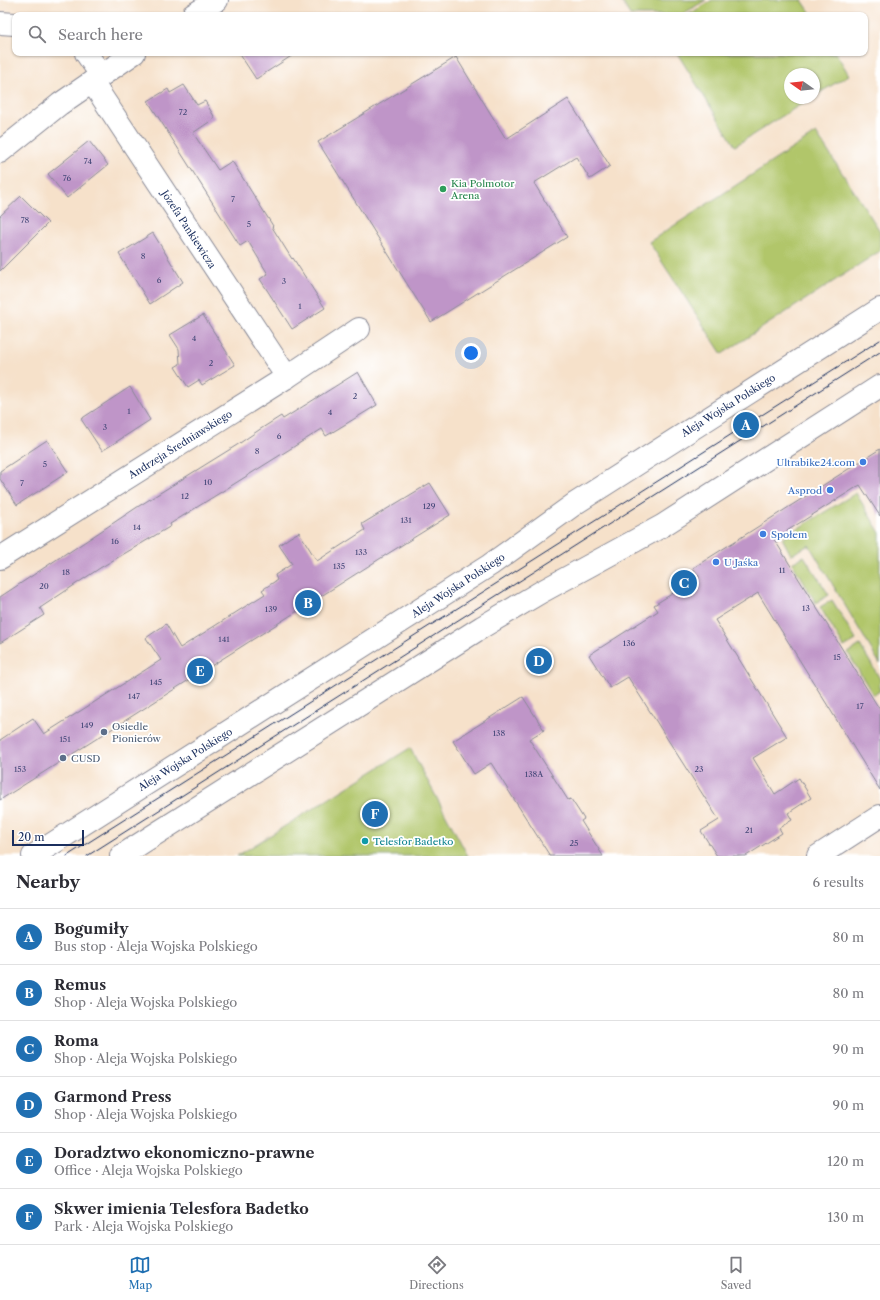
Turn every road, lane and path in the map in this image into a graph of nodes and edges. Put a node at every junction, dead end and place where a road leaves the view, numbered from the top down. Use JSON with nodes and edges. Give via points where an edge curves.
{"nodes":[{"id":1,"x":217,"y":0,"type":"edge"},
{"id":2,"x":198,"y":12,"type":"edge"},
{"id":3,"x":0,"y":23,"type":"edge"},
{"id":4,"x":12,"y":24,"type":"edge"},
{"id":5,"x":87,"y":56,"type":"edge"},
{"id":6,"x":129,"y":56,"type":"edge"},
{"id":7,"x":96,"y":78,"type":"junction"},
{"id":8,"x":0,"y":152,"type":"edge"},
{"id":9,"x":880,"y":309,"type":"edge"},
{"id":10,"x":359,"y":329,"type":"dead end"},
{"id":11,"x":287,"y":377,"type":"junction"},
{"id":12,"x":880,"y":386,"type":"edge"},
{"id":13,"x":0,"y":558,"type":"edge"},
{"id":14,"x":880,"y":816,"type":"edge"},
{"id":15,"x":33,"y":856,"type":"edge"},
{"id":16,"x":121,"y":856,"type":"edge"},
{"id":17,"x":818,"y":856,"type":"edge"}],
"edges":[{"from":1,"to":2,"type":"main road"},
{"from":3,"to":4,"type":"main road"},
{"from":5,"to":7,"type":"main road","name":"Józefa Pankiewicza"},
{"from":6,"to":7,"type":"main road"},
{"from":7,"to":8,"type":"main road"},
{"from":7,"to":11,"type":"main road","name":"Józefa Pankiewicza"},
{"from":9,"to":15,"type":"main road","name":"Aleja Wojska Polskiego","via":[[576,503],[490,565]]},
{"from":10,"to":11,"type":"main road","name":"Andrzeja Średniawskiego"},
{"from":11,"to":13,"type":"main road","name":"Andrzeja Średniawskiego"},
{"from":12,"to":16,"type":"main road","via":[[662,526],[482,627]]},
{"from":14,"to":17,"type":"main road"}]}
